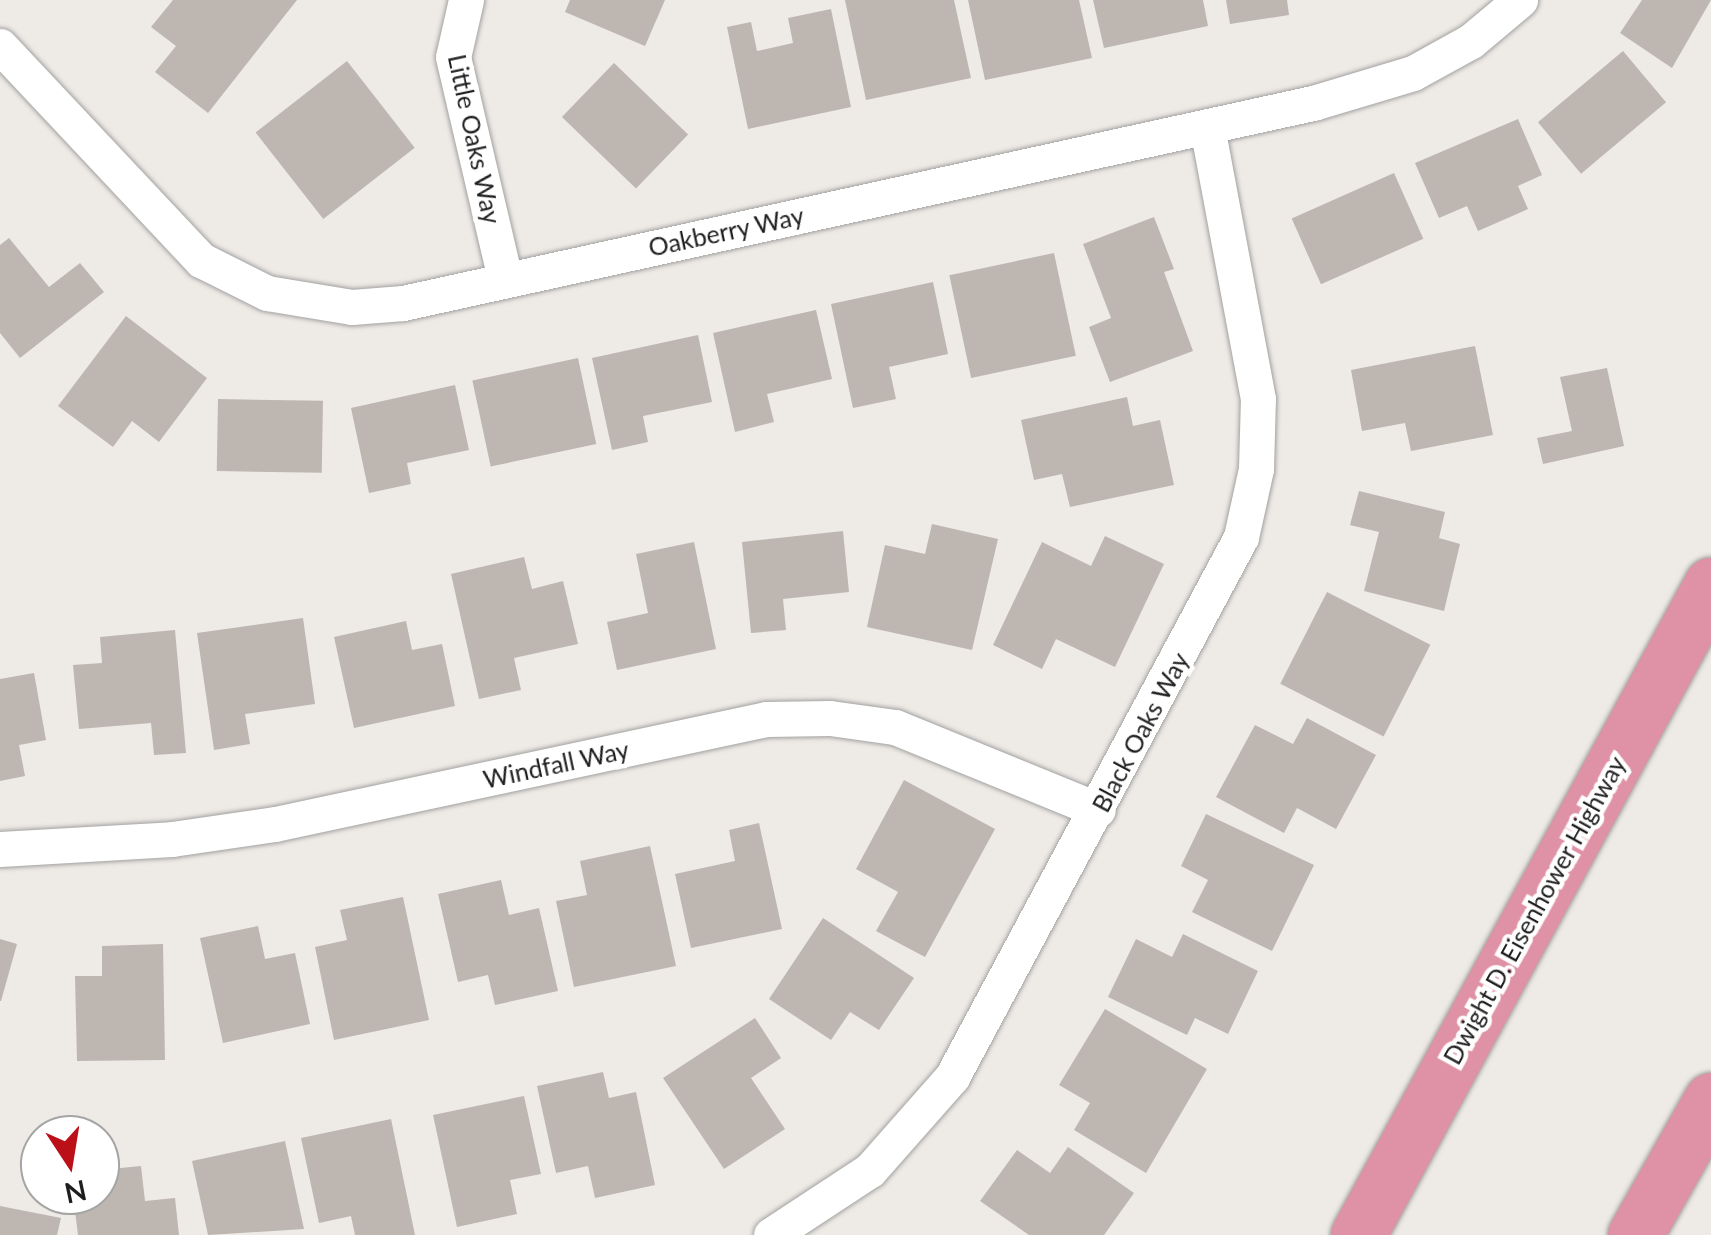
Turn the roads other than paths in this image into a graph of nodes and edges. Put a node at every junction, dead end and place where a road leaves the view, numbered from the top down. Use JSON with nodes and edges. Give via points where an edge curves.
{"nodes":[{"id":1,"x":466,"y":0,"type":"edge"},
{"id":2,"x":1520,"y":0,"type":"edge"},
{"id":3,"x":0,"y":46,"type":"edge"},
{"id":4,"x":1207,"y":128,"type":"junction"},
{"id":5,"x":505,"y":279,"type":"junction"},
{"id":6,"x":1711,"y":585,"type":"edge"},
{"id":7,"x":1098,"y":810,"type":"junction"},
{"id":8,"x":0,"y":848,"type":"edge"},
{"id":9,"x":1711,"y":1100,"type":"edge"},
{"id":10,"x":771,"y":1235,"type":"edge"},
{"id":11,"x":1358,"y":1235,"type":"edge"},
{"id":12,"x":1635,"y":1235,"type":"edge"}],
"edges":[{"from":1,"to":5,"type":"street","name":"Little Oaks Way","via":[[454,57]]},
{"from":2,"to":4,"type":"street","name":"Oakberry Way","via":[[1470,41],[1413,73]]},
{"from":3,"to":5,"type":"street","name":"Oakberry Way","via":[[173,235],[233,279],[267,293],[352,307],[403,303]]},
{"from":4,"to":5,"type":"street","name":"Oakberry Way"},
{"from":4,"to":7,"type":"street","name":"Black Oaks Way","via":[[1258,399],[1256,468],[1228,570]]},
{"from":6,"to":11,"type":"highway","name":"Dwight D. Eisenhower Highway"},
{"from":7,"to":8,"type":"street","name":"Windfall Way","via":[[894,727],[766,719],[275,824],[172,840]]},
{"from":7,"to":10,"type":"street","name":"Black Oaks Way","via":[[952,1076],[870,1170]]},
{"from":9,"to":12,"type":"highway"}]}
